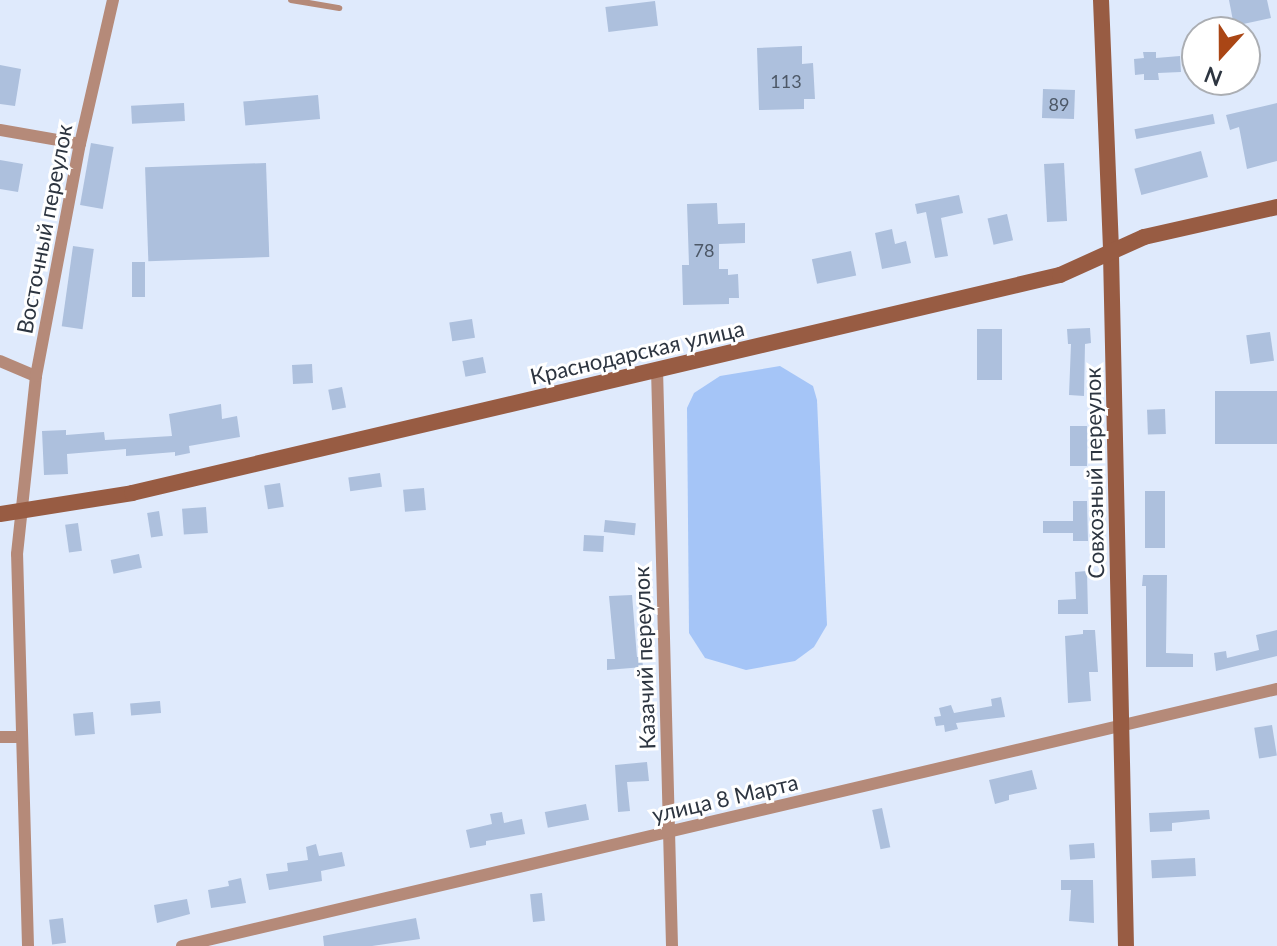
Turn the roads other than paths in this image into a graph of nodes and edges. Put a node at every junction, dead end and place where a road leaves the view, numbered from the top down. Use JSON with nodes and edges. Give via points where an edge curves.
{"nodes":[{"id":1,"x":113,"y":0,"type":"edge"},
{"id":2,"x":291,"y":0,"type":"edge"},
{"id":3,"x":1101,"y":0,"type":"edge"},
{"id":4,"x":339,"y":8,"type":"dead end"},
{"id":5,"x":0,"y":130,"type":"edge"},
{"id":6,"x":80,"y":144,"type":"junction"},
{"id":7,"x":1277,"y":207,"type":"edge"},
{"id":8,"x":1111,"y":254,"type":"junction"},
{"id":9,"x":0,"y":361,"type":"edge"},
{"id":10,"x":657,"y":369,"type":"junction"},
{"id":11,"x":36,"y":376,"type":"junction"},
{"id":12,"x":22,"y":511,"type":"junction"},
{"id":13,"x":0,"y":514,"type":"edge"},
{"id":14,"x":1277,"y":689,"type":"edge"},
{"id":15,"x":1122,"y":725,"type":"junction"},
{"id":16,"x":0,"y":737,"type":"edge"},
{"id":17,"x":21,"y":737,"type":"junction"},
{"id":18,"x":669,"y":832,"type":"junction"},
{"id":19,"x":28,"y":946,"type":"edge"},
{"id":20,"x":182,"y":946,"type":"edge"},
{"id":21,"x":672,"y":946,"type":"edge"},
{"id":22,"x":1126,"y":946,"type":"edge"}],
"edges":[{"from":1,"to":6,"type":"street","name":"Восточный переулок"},
{"from":2,"to":4,"type":"lane"},
{"from":3,"to":8,"type":"street","name":"Совхозный переулок"},
{"from":5,"to":6,"type":"street"},
{"from":6,"to":11,"type":"street","name":"Восточный переулок"},
{"from":7,"to":8,"type":"street","name":"Краснодарская улица","via":[[1144,237]]},
{"from":8,"to":10,"type":"street","name":"Краснодарская улица","via":[[1060,275]]},
{"from":8,"to":15,"type":"street","name":"Совхозный переулок"},
{"from":9,"to":11,"type":"street"},
{"from":10,"to":12,"type":"street","name":"Краснодарская улица","via":[[132,493]]},
{"from":10,"to":18,"type":"street","name":"Казачий переулок"},
{"from":11,"to":12,"type":"street","name":"Восточный переулок"},
{"from":12,"to":13,"type":"street","name":"Краснодарская улица"},
{"from":12,"to":17,"type":"street","name":"Восточный переулок","via":[[17,554]]},
{"from":14,"to":15,"type":"street","name":"улица 8 Марта"},
{"from":15,"to":18,"type":"street","name":"улица 8 Марта"},
{"from":15,"to":22,"type":"street","name":"Совхозный переулок"},
{"from":16,"to":17,"type":"street"},
{"from":17,"to":19,"type":"street","name":"Восточный переулок"},
{"from":18,"to":20,"type":"street","name":"улица 8 Марта"},
{"from":18,"to":21,"type":"street","name":"Казачий переулок"}]}
